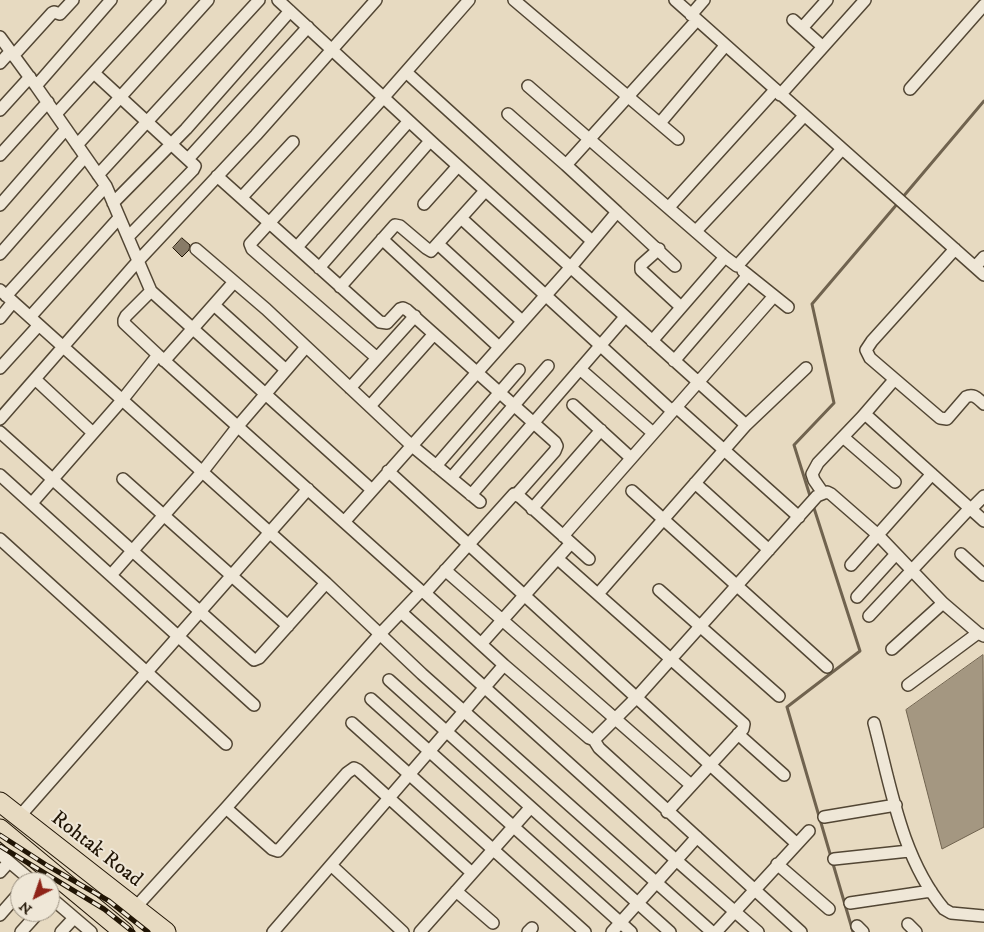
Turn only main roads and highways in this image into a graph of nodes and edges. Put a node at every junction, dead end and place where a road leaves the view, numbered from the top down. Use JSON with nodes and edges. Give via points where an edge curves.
{"nodes":[{"id":1,"x":0,"y":802,"type":"edge"},
{"id":2,"x":0,"y":828,"type":"edge"},
{"id":3,"x":124,"y":932,"type":"edge"},
{"id":4,"x":166,"y":932,"type":"edge"}],
"edges":[{"from":1,"to":4,"type":"highway","name":"Rohtak Road"},
{"from":2,"to":3,"type":"highway","name":"Rohtak Road"}]}
